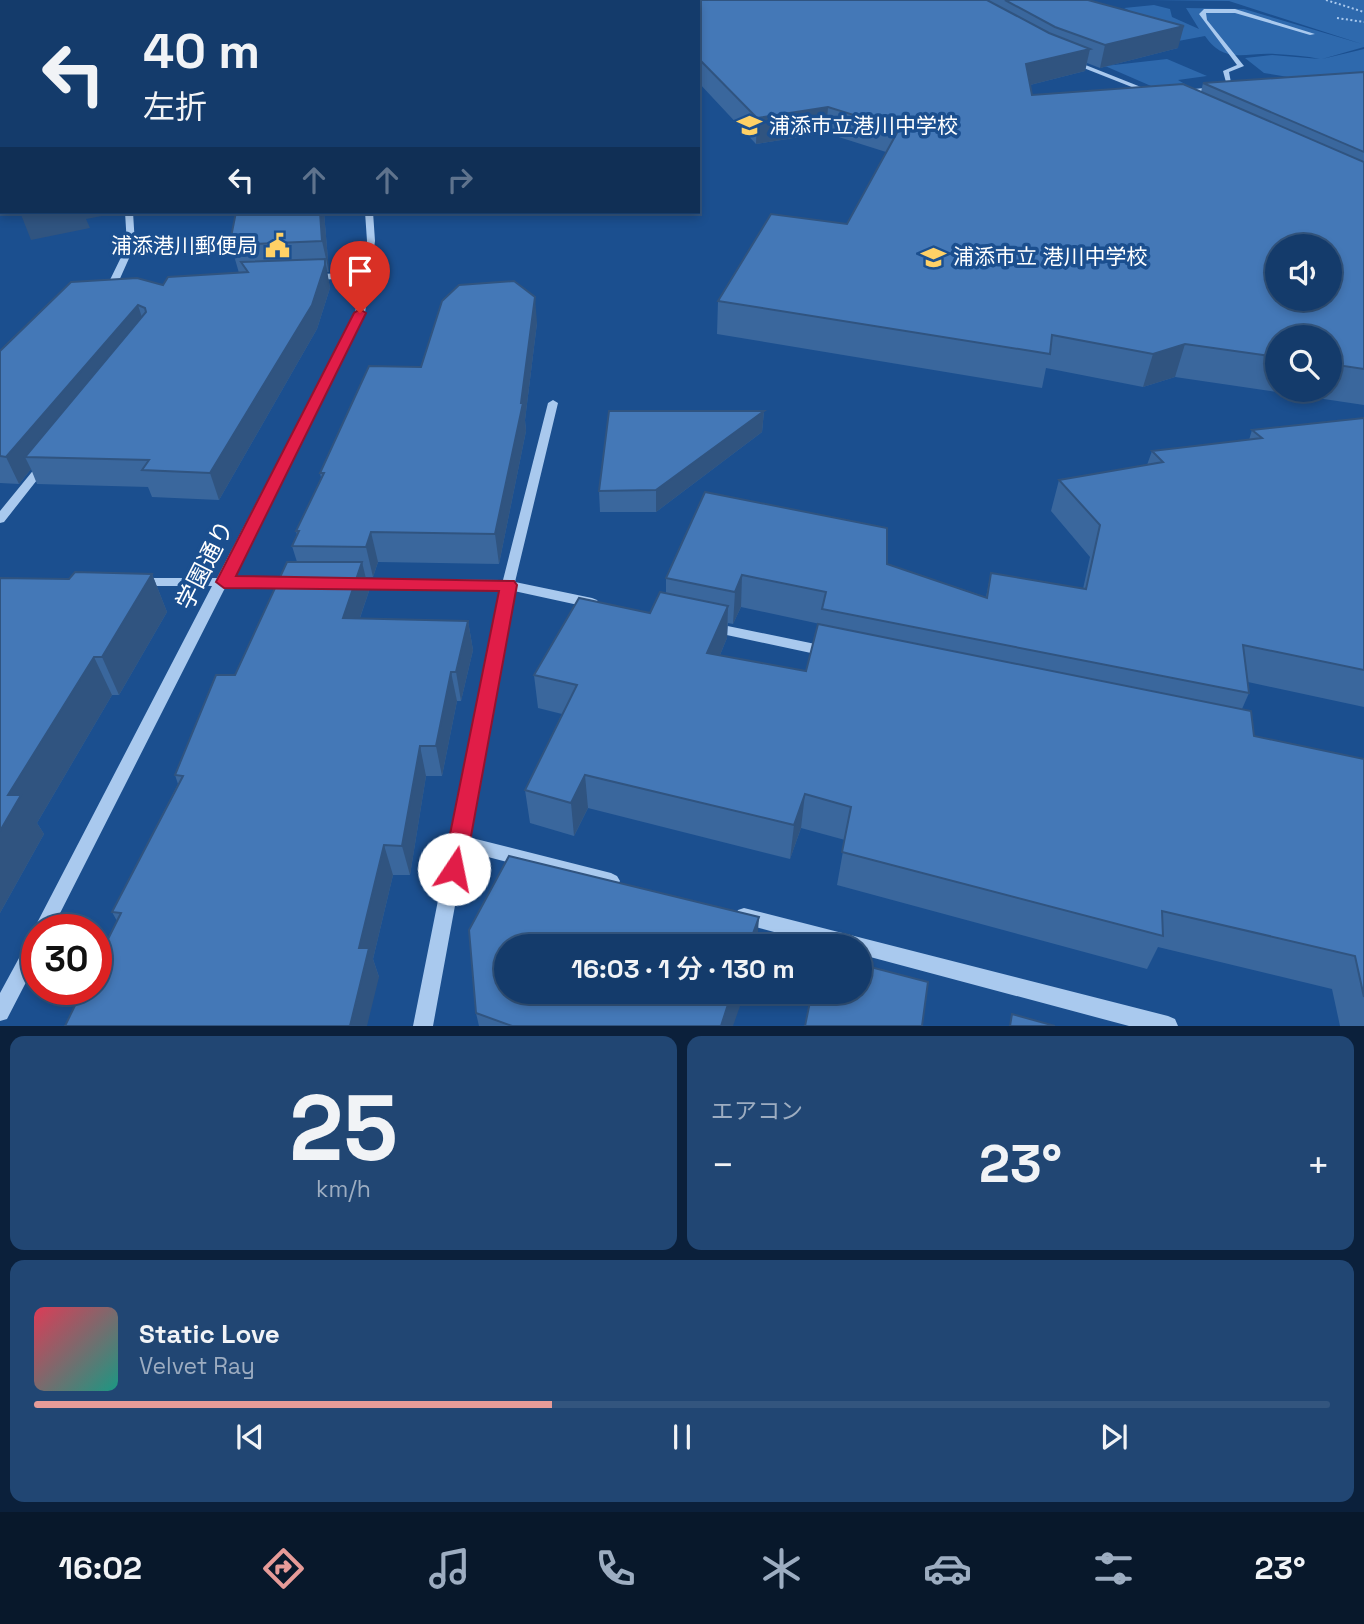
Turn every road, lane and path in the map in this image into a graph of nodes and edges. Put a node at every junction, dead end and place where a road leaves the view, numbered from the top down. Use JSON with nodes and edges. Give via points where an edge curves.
{"nodes":[{"id":1,"x":1326,"y":0,"type":"edge"},
{"id":2,"x":1364,"y":12,"type":"edge"},
{"id":3,"x":1312,"y":34,"type":"dead end"},
{"id":4,"x":1060,"y":57,"type":"edge"},
{"id":5,"x":1180,"y":92,"type":"edge"},
{"id":6,"x":1167,"y":96,"type":"edge"},
{"id":7,"x":129,"y":214,"type":"edge"},
{"id":8,"x":369,"y":214,"type":"edge"},
{"id":9,"x":366,"y":275,"type":"junction"},
{"id":10,"x":299,"y":278,"type":"edge"},
{"id":11,"x":125,"y":285,"type":"edge"},
{"id":12,"x":553,"y":403,"type":"dead end"},
{"id":13,"x":52,"y":454,"type":"edge"},
{"id":14,"x":0,"y":519,"type":"edge"},
{"id":15,"x":120,"y":582,"type":"edge"},
{"id":16,"x":224,"y":582,"type":"junction"},
{"id":17,"x":310,"y":583,"type":"edge"},
{"id":18,"x":336,"y":583,"type":"edge"},
{"id":19,"x":508,"y":585,"type":"junction"},
{"id":20,"x":612,"y":607,"type":"edge"},
{"id":21,"x":694,"y":624,"type":"edge"},
{"id":22,"x":844,"y":655,"type":"edge"},
{"id":23,"x":459,"y":842,"type":"junction"},
{"id":24,"x":633,"y":887,"type":"edge"},
{"id":25,"x":727,"y":911,"type":"edge"},
{"id":26,"x":51,"y":914,"type":"edge"},
{"id":27,"x":21,"y":972,"type":"edge"},
{"id":28,"x":0,"y":1012,"type":"edge"},
{"id":29,"x":423,"y":1026,"type":"edge"},
{"id":30,"x":1168,"y":1026,"type":"edge"}],
"edges":[{"from":1,"to":2,"type":"path"},
{"from":3,"to":5,"type":"street","via":[[1235,11],[1204,11],[1205,20],[1241,66],[1226,71],[1230,88]]},
{"from":4,"to":6,"type":"street"},
{"from":7,"to":11,"type":"street","via":[[131,245],[111,286]]},
{"from":8,"to":9,"type":"street","name":"学園通り"},
{"from":9,"to":10,"type":"street"},
{"from":9,"to":16,"type":"street","name":"学園通り","via":[[360,313]]},
{"from":12,"to":19,"type":"street"},
{"from":13,"to":14,"type":"street"},
{"from":15,"to":16,"type":"street"},
{"from":16,"to":17,"type":"street"},
{"from":16,"to":26,"type":"street","name":"学園通り"},
{"from":18,"to":19,"type":"street"},
{"from":19,"to":20,"type":"street"},
{"from":19,"to":23,"type":"street"},
{"from":21,"to":22,"type":"street"},
{"from":23,"to":24,"type":"street"},
{"from":23,"to":29,"type":"street"},
{"from":25,"to":30,"type":"street"},
{"from":27,"to":28,"type":"street"}]}
